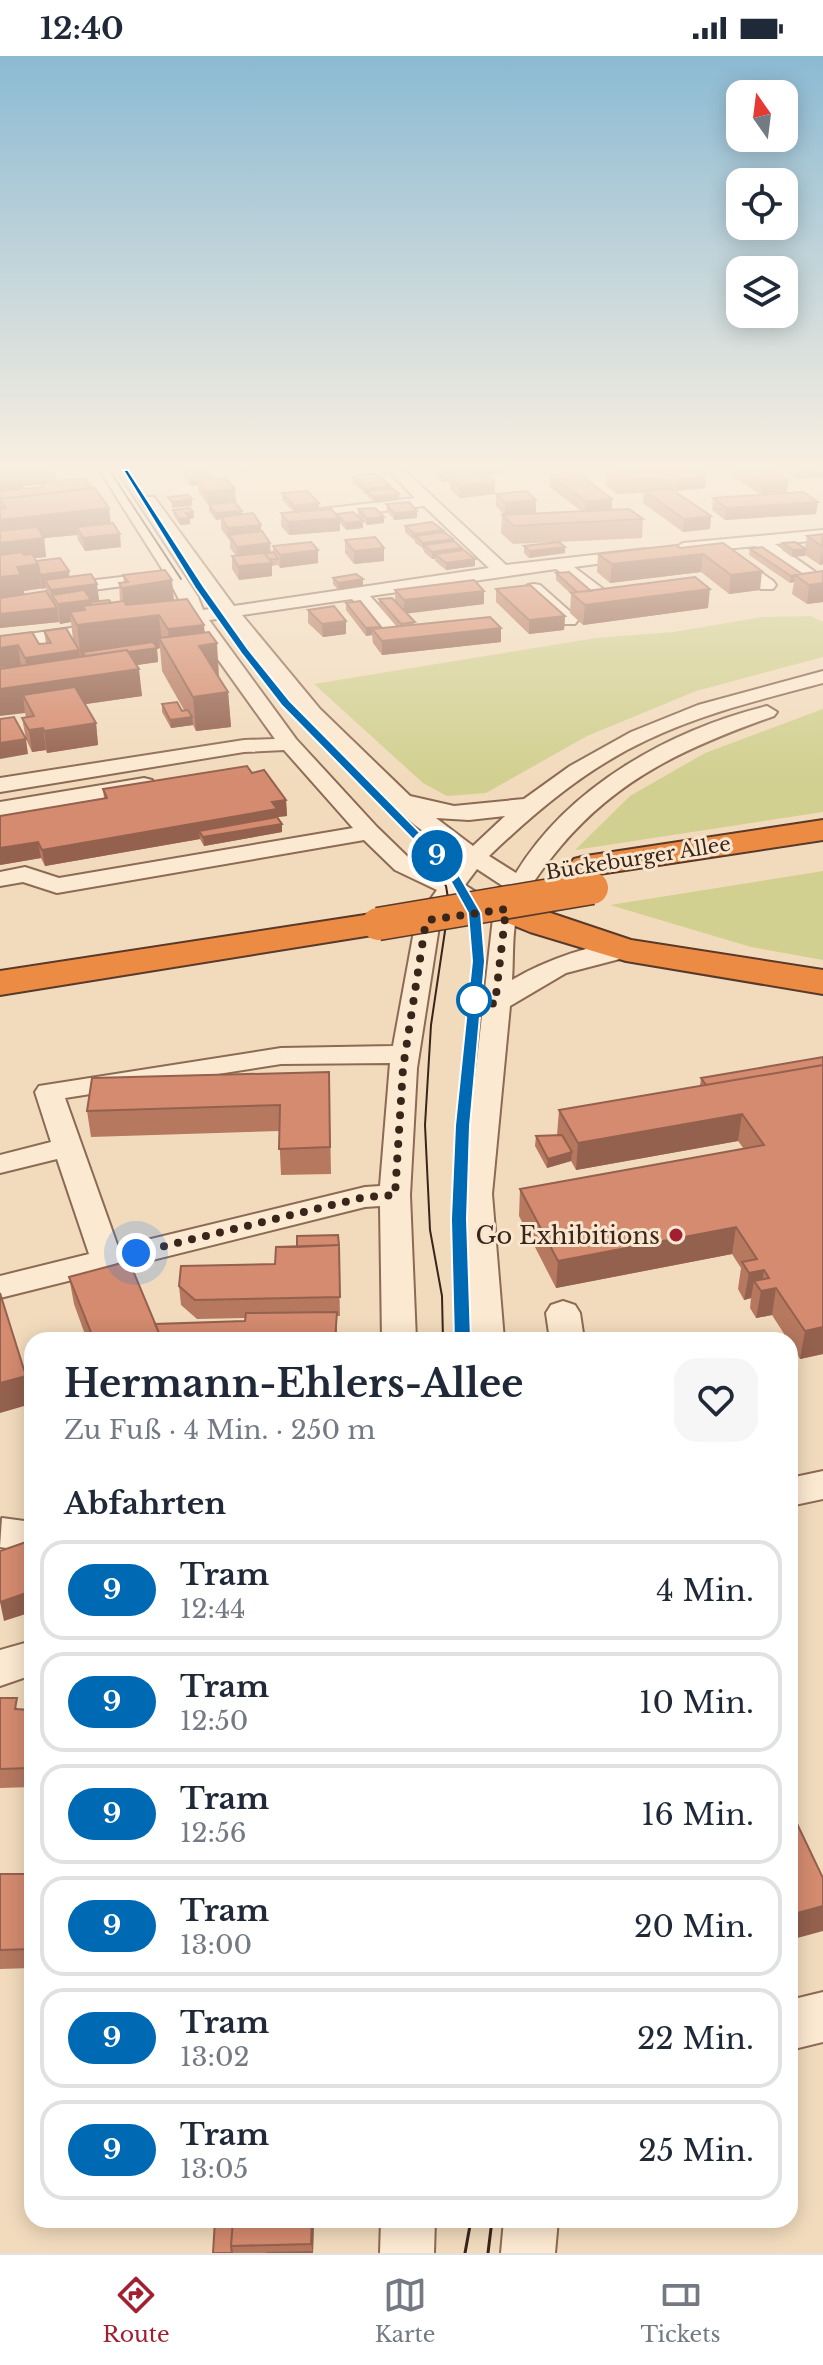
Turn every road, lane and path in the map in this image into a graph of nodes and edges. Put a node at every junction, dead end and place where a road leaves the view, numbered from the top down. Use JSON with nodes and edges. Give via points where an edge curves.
{"nodes":[{"id":1,"x":200,"y":574,"type":"edge"},
{"id":2,"x":484,"y":574,"type":"edge"},
{"id":3,"x":511,"y":574,"type":"edge"},
{"id":4,"x":572,"y":574,"type":"edge"},
{"id":5,"x":752,"y":574,"type":"edge"},
{"id":6,"x":174,"y":575,"type":"joint"},
{"id":7,"x":767,"y":585,"type":"dead end"},
{"id":8,"x":62,"y":589,"type":"edge"},
{"id":9,"x":357,"y":593,"type":"junction"},
{"id":10,"x":601,"y":596,"type":"edge"},
{"id":11,"x":227,"y":612,"type":"junction"},
{"id":12,"x":197,"y":617,"type":"junction"},
{"id":13,"x":569,"y":620,"type":"dead end"},
{"id":14,"x":390,"y":628,"type":"edge"},
{"id":15,"x":0,"y":644,"type":"edge"},
{"id":16,"x":823,"y":677,"type":"edge"},
{"id":17,"x":823,"y":696,"type":"edge"},
{"id":18,"x":289,"y":743,"type":"junction"},
{"id":19,"x":260,"y":747,"type":"junction"},
{"id":20,"x":141,"y":761,"type":"junction"},
{"id":21,"x":240,"y":769,"type":"edge"},
{"id":22,"x":0,"y":785,"type":"edge"},
{"id":23,"x":394,"y":795,"type":"junction"},
{"id":24,"x":530,"y":805,"type":"junction"},
{"id":25,"x":1,"y":807,"type":"edge"},
{"id":26,"x":823,"y":830,"type":"edge"},
{"id":27,"x":369,"y":832,"type":"junction"},
{"id":28,"x":823,"y":849,"type":"edge"},
{"id":29,"x":472,"y":859,"type":"junction"},
{"id":30,"x":589,"y":877,"type":"junction"},
{"id":31,"x":0,"y":879,"type":"edge"},
{"id":32,"x":451,"y":887,"type":"junction"},
{"id":33,"x":512,"y":897,"type":"junction"},
{"id":34,"x":376,"y":912,"type":"junction"},
{"id":35,"x":428,"y":920,"type":"junction"},
{"id":36,"x":626,"y":950,"type":"junction"},
{"id":37,"x":0,"y":961,"type":"edge"},
{"id":38,"x":733,"y":968,"type":"junction"},
{"id":39,"x":823,"y":982,"type":"edge"},
{"id":40,"x":0,"y":983,"type":"edge"},
{"id":41,"x":495,"y":1004,"type":"junction"},
{"id":42,"x":405,"y":1054,"type":"junction"},
{"id":43,"x":68,"y":1147,"type":"junction"},
{"id":44,"x":0,"y":1164,"type":"edge"},
{"id":45,"x":396,"y":1184,"type":"junction"},
{"id":46,"x":107,"y":1261,"type":"junction"},
{"id":47,"x":0,"y":1287,"type":"edge"},
{"id":48,"x":399,"y":1332,"type":"edge"},
{"id":49,"x":486,"y":1332,"type":"edge"},
{"id":50,"x":823,"y":1485,"type":"edge"},
{"id":51,"x":798,"y":1490,"type":"edge"},
{"id":52,"x":24,"y":1660,"type":"edge"},
{"id":53,"x":0,"y":1668,"type":"edge"},
{"id":54,"x":823,"y":2017,"type":"edge"},
{"id":55,"x":798,"y":2023,"type":"edge"},
{"id":56,"x":408,"y":2228,"type":"edge"},
{"id":57,"x":530,"y":2228,"type":"edge"},
{"id":58,"x":407,"y":2253,"type":"edge"},
{"id":59,"x":528,"y":2253,"type":"edge"}],
"edges":[{"from":1,"to":11,"type":"street"},
{"from":2,"to":9,"type":"street"},
{"from":3,"to":13,"type":"street"},
{"from":4,"to":10,"type":"street"},
{"from":5,"to":7,"type":"street"},
{"from":6,"to":8,"type":"street"},
{"from":6,"to":12,"type":"street"},
{"from":9,"to":11,"type":"street"},
{"from":9,"to":14,"type":"street"},
{"from":11,"to":12,"type":"street"},
{"from":11,"to":23,"type":"street","via":[[331,732]]},
{"from":12,"to":15,"type":"street"},
{"from":12,"to":18,"type":"street"},
{"from":16,"to":24,"type":"street","via":[[705,709],[638,736]]},
{"from":17,"to":33,"type":"street","via":[[695,737],[632,771],[576,814]]},
{"from":18,"to":19,"type":"street"},
{"from":18,"to":27,"type":"street"},
{"from":19,"to":20,"type":"street"},
{"from":19,"to":21,"type":"street","via":[[249,759],[255,767]]},
{"from":20,"to":22,"type":"street"},
{"from":20,"to":25,"type":"street","via":[[161,782]]},
{"from":23,"to":24,"type":"street","via":[[434,811],[463,814]]},
{"from":23,"to":29,"type":"street"},
{"from":24,"to":29,"type":"street"},
{"from":26,"to":30,"type":"highway","name":"Bückeburger Allee"},
{"from":27,"to":31,"type":"street","via":[[57,886],[25,874]]},
{"from":27,"to":32,"type":"street","via":[[403,865]]},
{"from":28,"to":30,"type":"highway","name":"Bückeburger Allee"},
{"from":29,"to":32,"type":"street"},
{"from":29,"to":33,"type":"street"},
{"from":30,"to":34,"type":"highway","name":"Bückeburger Allee","bridge":true},
{"from":32,"to":33,"type":"street"},
{"from":32,"to":35,"type":"street"},
{"from":33,"to":35,"type":"street"},
{"from":33,"to":36,"type":"highway","via":[[543,924]]},
{"from":33,"to":38,"type":"highway","via":[[551,902]]},
{"from":33,"to":41,"type":"street"},
{"from":34,"to":37,"type":"highway"},
{"from":34,"to":40,"type":"highway"},
{"from":35,"to":42,"type":"street"},
{"from":36,"to":38,"type":"highway"},
{"from":36,"to":41,"type":"street","via":[[556,966]]},
{"from":38,"to":39,"type":"highway"},
{"from":41,"to":49,"type":"street","via":[[477,1194]]},
{"from":42,"to":43,"type":"street","via":[[314,1042],[281,1056],[49,1092]]},
{"from":42,"to":45,"type":"street"},
{"from":43,"to":44,"type":"street"},
{"from":43,"to":46,"type":"street"},
{"from":45,"to":46,"type":"street","via":[[365,1197]]},
{"from":45,"to":48,"type":"street"},
{"from":46,"to":47,"type":"street"},
{"from":50,"to":51,"type":"street"},
{"from":52,"to":53,"type":"street"},
{"from":54,"to":55,"type":"street"},
{"from":56,"to":58,"type":"street"},
{"from":57,"to":59,"type":"street"}]}
